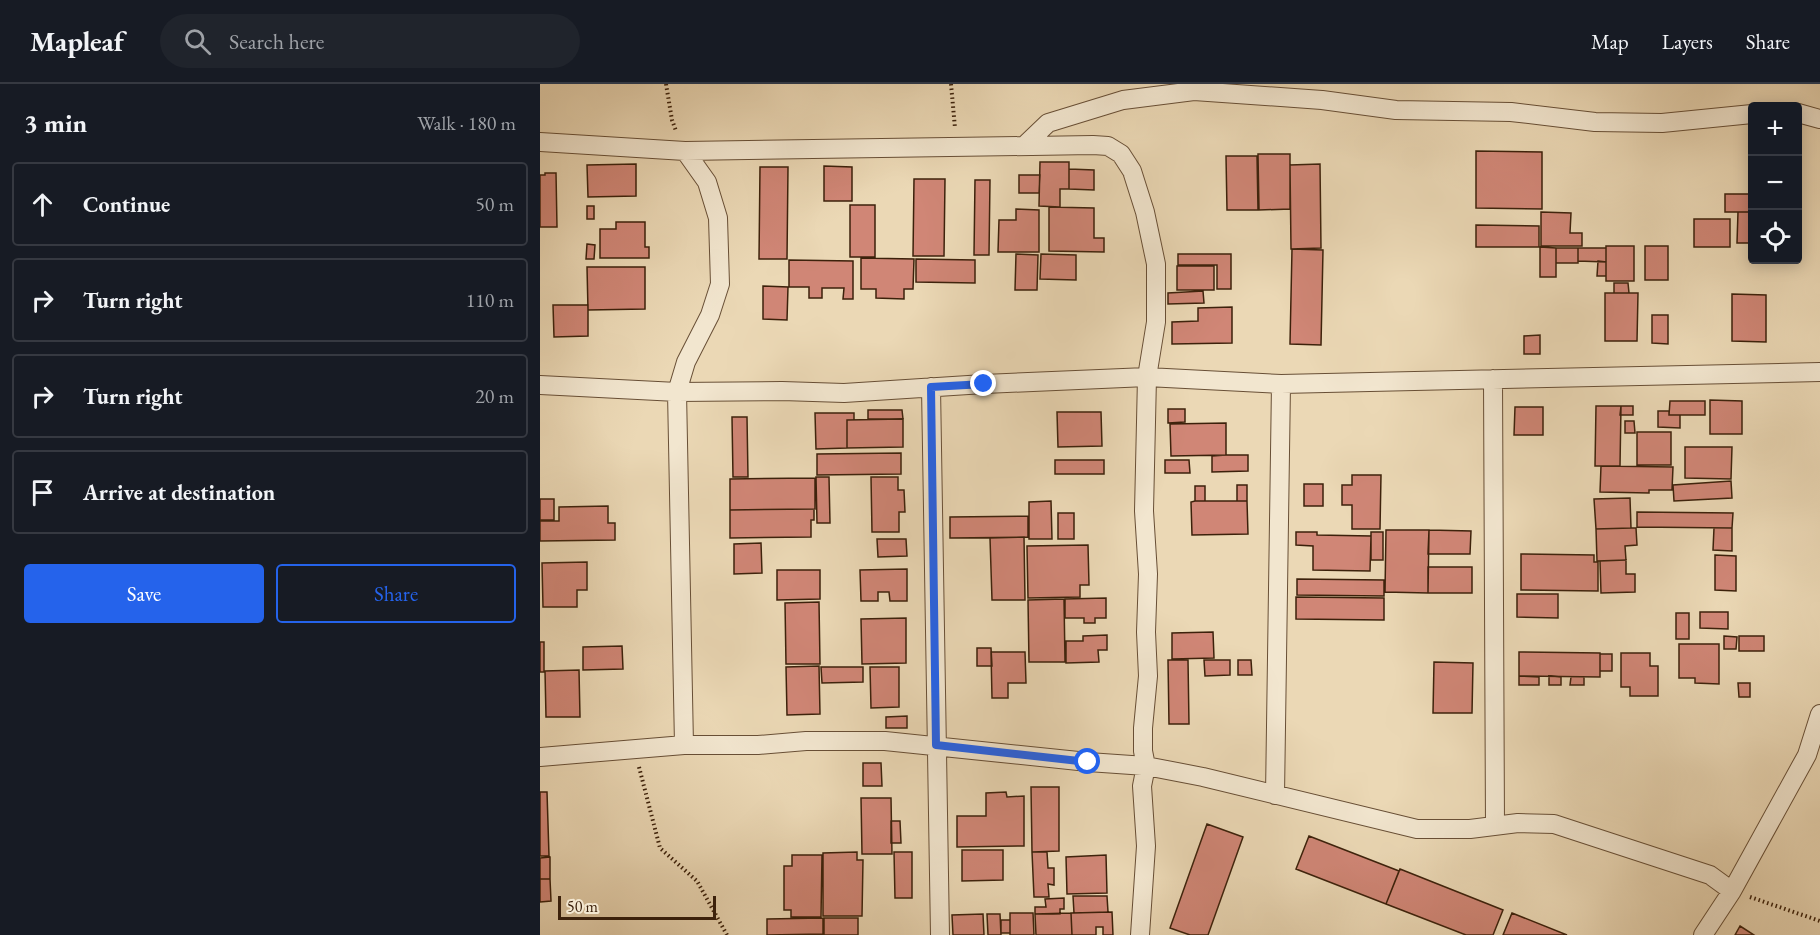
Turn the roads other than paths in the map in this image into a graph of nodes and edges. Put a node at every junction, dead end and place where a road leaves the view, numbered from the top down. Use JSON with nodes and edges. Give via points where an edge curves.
{"nodes":[{"id":1,"x":1748,"y":114,"type":"edge"},
{"id":2,"x":1802,"y":114,"type":"edge"},
{"id":3,"x":1820,"y":119,"type":"edge"},
{"id":4,"x":540,"y":142,"type":"edge"},
{"id":5,"x":1025,"y":145,"type":"junction"},
{"id":6,"x":685,"y":151,"type":"junction"},
{"id":7,"x":1820,"y":372,"type":"edge"},
{"id":8,"x":1147,"y":376,"type":"junction"},
{"id":9,"x":1493,"y":379,"type":"junction"},
{"id":10,"x":1281,"y":384,"type":"junction"},
{"id":11,"x":540,"y":385,"type":"edge"},
{"id":12,"x":931,"y":387,"type":"junction"},
{"id":13,"x":677,"y":392,"type":"junction"},
{"id":14,"x":1820,"y":714,"type":"edge"},
{"id":15,"x":684,"y":745,"type":"junction"},
{"id":16,"x":936,"y":745,"type":"junction"},
{"id":17,"x":540,"y":757,"type":"edge"},
{"id":18,"x":1146,"y":766,"type":"junction"},
{"id":19,"x":1275,"y":795,"type":"junction"},
{"id":20,"x":1495,"y":826,"type":"junction"},
{"id":21,"x":1732,"y":891,"type":"junction"},
{"id":22,"x":940,"y":935,"type":"edge"},
{"id":23,"x":1140,"y":935,"type":"edge"},
{"id":24,"x":1703,"y":935,"type":"edge"}],
"edges":[{"from":1,"to":5,"type":"street","via":[[1662,123],[1596,122],[1511,112],[1396,110],[1322,99],[1194,91],[1123,100],[1048,123]]},
{"from":2,"to":3,"type":"street"},
{"from":4,"to":6,"type":"street"},
{"from":5,"to":6,"type":"street"},
{"from":5,"to":8,"type":"street","via":[[1108,147],[1120,154],[1131,171],[1156,264],[1156,322]]},
{"from":6,"to":13,"type":"street","via":[[707,182],[718,218],[720,284]]},
{"from":7,"to":9,"type":"street"},
{"from":8,"to":10,"type":"street"},
{"from":8,"to":12,"type":"street"},
{"from":8,"to":18,"type":"street","via":[[1144,512],[1148,676],[1143,739]]},
{"from":9,"to":10,"type":"street"},
{"from":9,"to":20,"type":"street"},
{"from":10,"to":19,"type":"street"},
{"from":11,"to":13,"type":"street"},
{"from":12,"to":13,"type":"street","via":[[844,393]]},
{"from":12,"to":16,"type":"street"},
{"from":13,"to":15,"type":"street"},
{"from":14,"to":21,"type":"street","via":[[1807,755]]},
{"from":15,"to":16,"type":"street","via":[[806,741]]},
{"from":15,"to":17,"type":"street"},
{"from":16,"to":18,"type":"street"},
{"from":16,"to":22,"type":"street"},
{"from":18,"to":19,"type":"street"},
{"from":18,"to":23,"type":"street","via":[[1142,786],[1146,846]]},
{"from":19,"to":20,"type":"street","via":[[1417,829]]},
{"from":20,"to":21,"type":"street","via":[[1554,824],[1710,875]]},
{"from":21,"to":24,"type":"street"}]}
